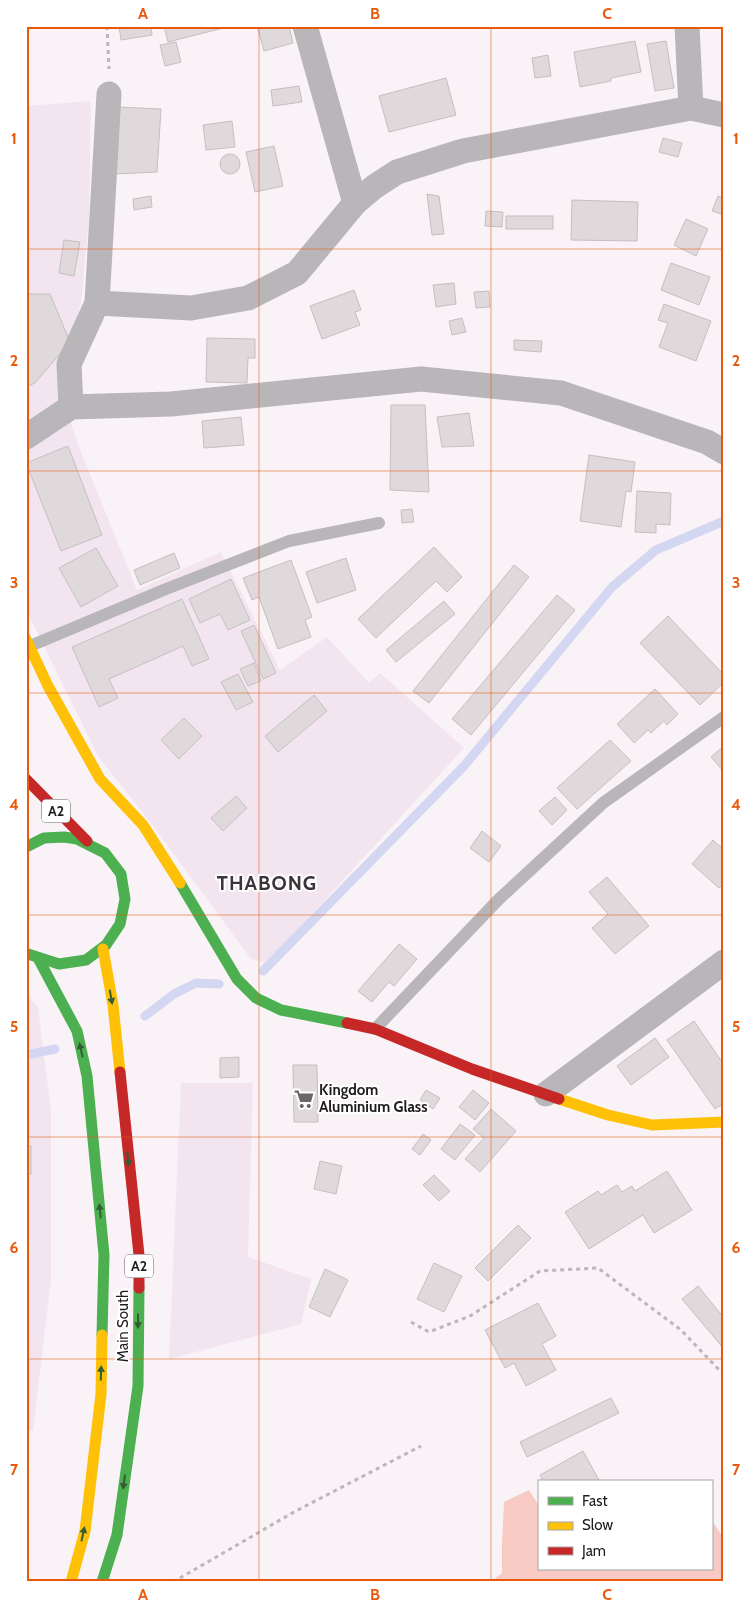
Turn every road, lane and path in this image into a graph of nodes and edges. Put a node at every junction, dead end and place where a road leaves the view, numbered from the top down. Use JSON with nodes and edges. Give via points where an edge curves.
{"nodes":[{"id":1,"x":107,"y":26,"type":"edge"},
{"id":2,"x":305,"y":26,"type":"edge"},
{"id":3,"x":687,"y":26,"type":"edge"},
{"id":4,"x":110,"y":94,"type":"joint"},
{"id":5,"x":691,"y":108,"type":"junction"},
{"id":6,"x":724,"y":114,"type":"edge"},
{"id":7,"x":355,"y":203,"type":"junction"},
{"id":8,"x":97,"y":303,"type":"junction"},
{"id":9,"x":71,"y":407,"type":"junction"},
{"id":10,"x":26,"y":437,"type":"edge"},
{"id":11,"x":724,"y":452,"type":"edge"},
{"id":12,"x":379,"y":523,"type":"dead end"},
{"id":13,"x":28,"y":643,"type":"edge"},
{"id":14,"x":724,"y":717,"type":"edge"},
{"id":15,"x":26,"y":780,"type":"edge"},
{"id":16,"x":87,"y":841,"type":"junction"},
{"id":17,"x":26,"y":847,"type":"edge"},
{"id":18,"x":103,"y":949,"type":"junction"},
{"id":19,"x":26,"y":953,"type":"edge"},
{"id":20,"x":39,"y":960,"type":"junction"},
{"id":21,"x":724,"y":962,"type":"edge"},
{"id":22,"x":375,"y":1029,"type":"junction"},
{"id":23,"x":546,"y":1094,"type":"junction"},
{"id":24,"x":724,"y":1122,"type":"edge"},
{"id":25,"x":411,"y":1322,"type":"dead end"},
{"id":26,"x":724,"y":1375,"type":"edge"},
{"id":27,"x":421,"y":1446,"type":"dead end"},
{"id":28,"x":72,"y":1582,"type":"edge"},
{"id":29,"x":102,"y":1582,"type":"edge"},
{"id":30,"x":173,"y":1582,"type":"edge"}],
"edges":[{"from":1,"to":4,"type":"path"},
{"from":2,"to":7,"type":"street"},
{"from":3,"to":5,"type":"street"},
{"from":4,"to":8,"type":"street"},
{"from":5,"to":6,"type":"street"},
{"from":5,"to":7,"type":"street","via":[[463,151],[397,172]]},
{"from":7,"to":8,"type":"street","via":[[297,273],[248,298],[191,308]]},
{"from":8,"to":9,"type":"street","via":[[69,364]]},
{"from":9,"to":10,"type":"street"},
{"from":9,"to":11,"type":"street","via":[[171,404],[421,379],[561,393],[707,442]]},
{"from":12,"to":13,"type":"lane","via":[[289,541]]},
{"from":13,"to":22,"type":"main road","via":[[100,779],[143,825],[237,979],[256,998],[280,1010]]},
{"from":14,"to":22,"type":"lane","via":[[602,803],[498,900]]},
{"from":15,"to":16,"type":"main road","number":"A2"},
{"from":16,"to":17,"type":"main road","number":"A2","via":[[68,836],[47,837]]},
{"from":16,"to":18,"type":"main road","number":"A2","via":[[103,851],[115,865],[123,882],[126,900],[115,936]]},
{"from":18,"to":20,"type":"main road","number":"A2","via":[[72,963]]},
{"from":18,"to":29,"type":"main road","name":"Main South","number":"A2","one_way":true,"via":[[113,1005],[139,1264],[138,1386],[117,1535]]},
{"from":19,"to":20,"type":"main road","number":"A2"},
{"from":28,"to":20,"type":"main road","name":"Main South","number":"A2","one_way":true,"via":[[85,1531],[100,1394],[104,1255],[87,1076],[77,1032]]},
{"from":21,"to":23,"type":"street"},
{"from":22,"to":23,"type":"main road","via":[[472,1070]]},
{"from":23,"to":24,"type":"main road","via":[[608,1115],[652,1125]]},
{"from":25,"to":26,"type":"path","via":[[429,1332],[470,1316],[540,1271],[598,1268],[681,1330]]},
{"from":27,"to":30,"type":"path","via":[[294,1512]]}]}
